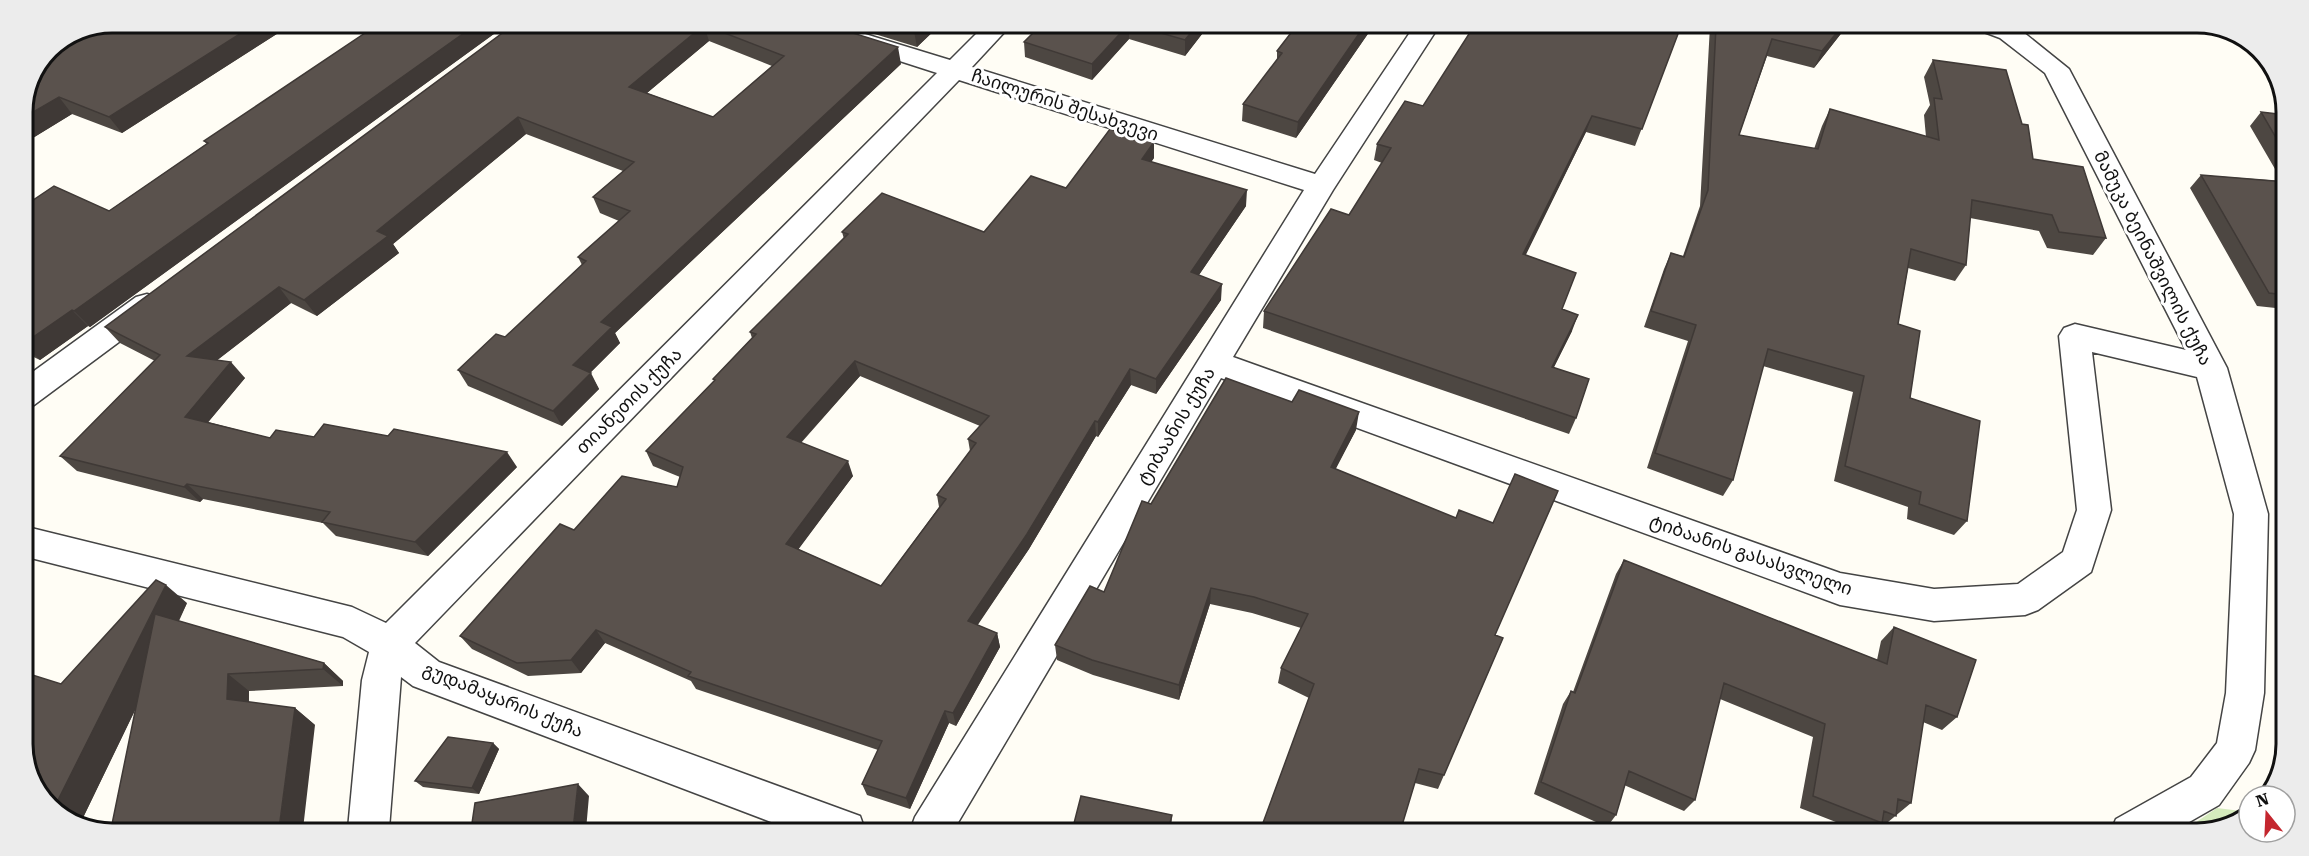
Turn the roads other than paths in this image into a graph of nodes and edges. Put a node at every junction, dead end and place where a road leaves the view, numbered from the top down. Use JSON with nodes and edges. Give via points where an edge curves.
{"nodes":[{"id":1,"x":837,"y":33,"type":"edge"},
{"id":2,"x":991,"y":33,"type":"edge"},
{"id":3,"x":1422,"y":33,"type":"edge"},
{"id":4,"x":2009,"y":33,"type":"edge"},
{"id":5,"x":955,"y":70,"type":"junction"},
{"id":6,"x":1321,"y":186,"type":"junction"},
{"id":7,"x":166,"y":291,"type":"edge"},
{"id":8,"x":1214,"y":363,"type":"junction"},
{"id":9,"x":2211,"y":368,"type":"junction"},
{"id":10,"x":33,"y":389,"type":"edge"},
{"id":11,"x":33,"y":543,"type":"edge"},
{"id":12,"x":389,"y":645,"type":"junction"},
{"id":13,"x":369,"y":823,"type":"edge"},
{"id":14,"x":826,"y":823,"type":"edge"},
{"id":15,"x":935,"y":823,"type":"edge"},
{"id":16,"x":2149,"y":823,"type":"edge"}],
"edges":[{"from":1,"to":5,"type":"street","name":"ჩაილურის შესახვევი"},
{"from":2,"to":5,"type":"street","name":"თიანეთის ქუჩა"},
{"from":3,"to":6,"type":"street","name":"ტიბაანის ქუჩა"},
{"from":4,"to":9,"type":"street","name":"მამუკა ბეინაშვილის ქუჩა","via":[[2056,69]]},
{"from":5,"to":6,"type":"street","name":"ჩაილურის შესახვევი"},
{"from":5,"to":12,"type":"street","name":"თიანეთის ქუჩა"},
{"from":6,"to":8,"type":"street","name":"ტიბაანის ქუჩა"},
{"from":7,"to":10,"type":"street"},
{"from":8,"to":9,"type":"street","name":"ტიბაანის გასასვლელი","via":[[1840,589],[1934,605],[2025,599],[2078,561],[2094,510],[2075,336]]},
{"from":8,"to":15,"type":"street","name":"ტიბაანის ქუჩა"},
{"from":9,"to":16,"type":"street","name":"მამუკა ბეინაშვილის ქუჩა","via":[[2251,514],[2245,693],[2235,750],[2205,791]]},
{"from":11,"to":12,"type":"street","name":"გუდამაყარის ქუჩა","via":[[352,623]]},
{"from":12,"to":13,"type":"street","via":[[381,680]]},
{"from":12,"to":14,"type":"street","name":"გუდამაყარის ქუჩა","via":[[426,674]]}]}
